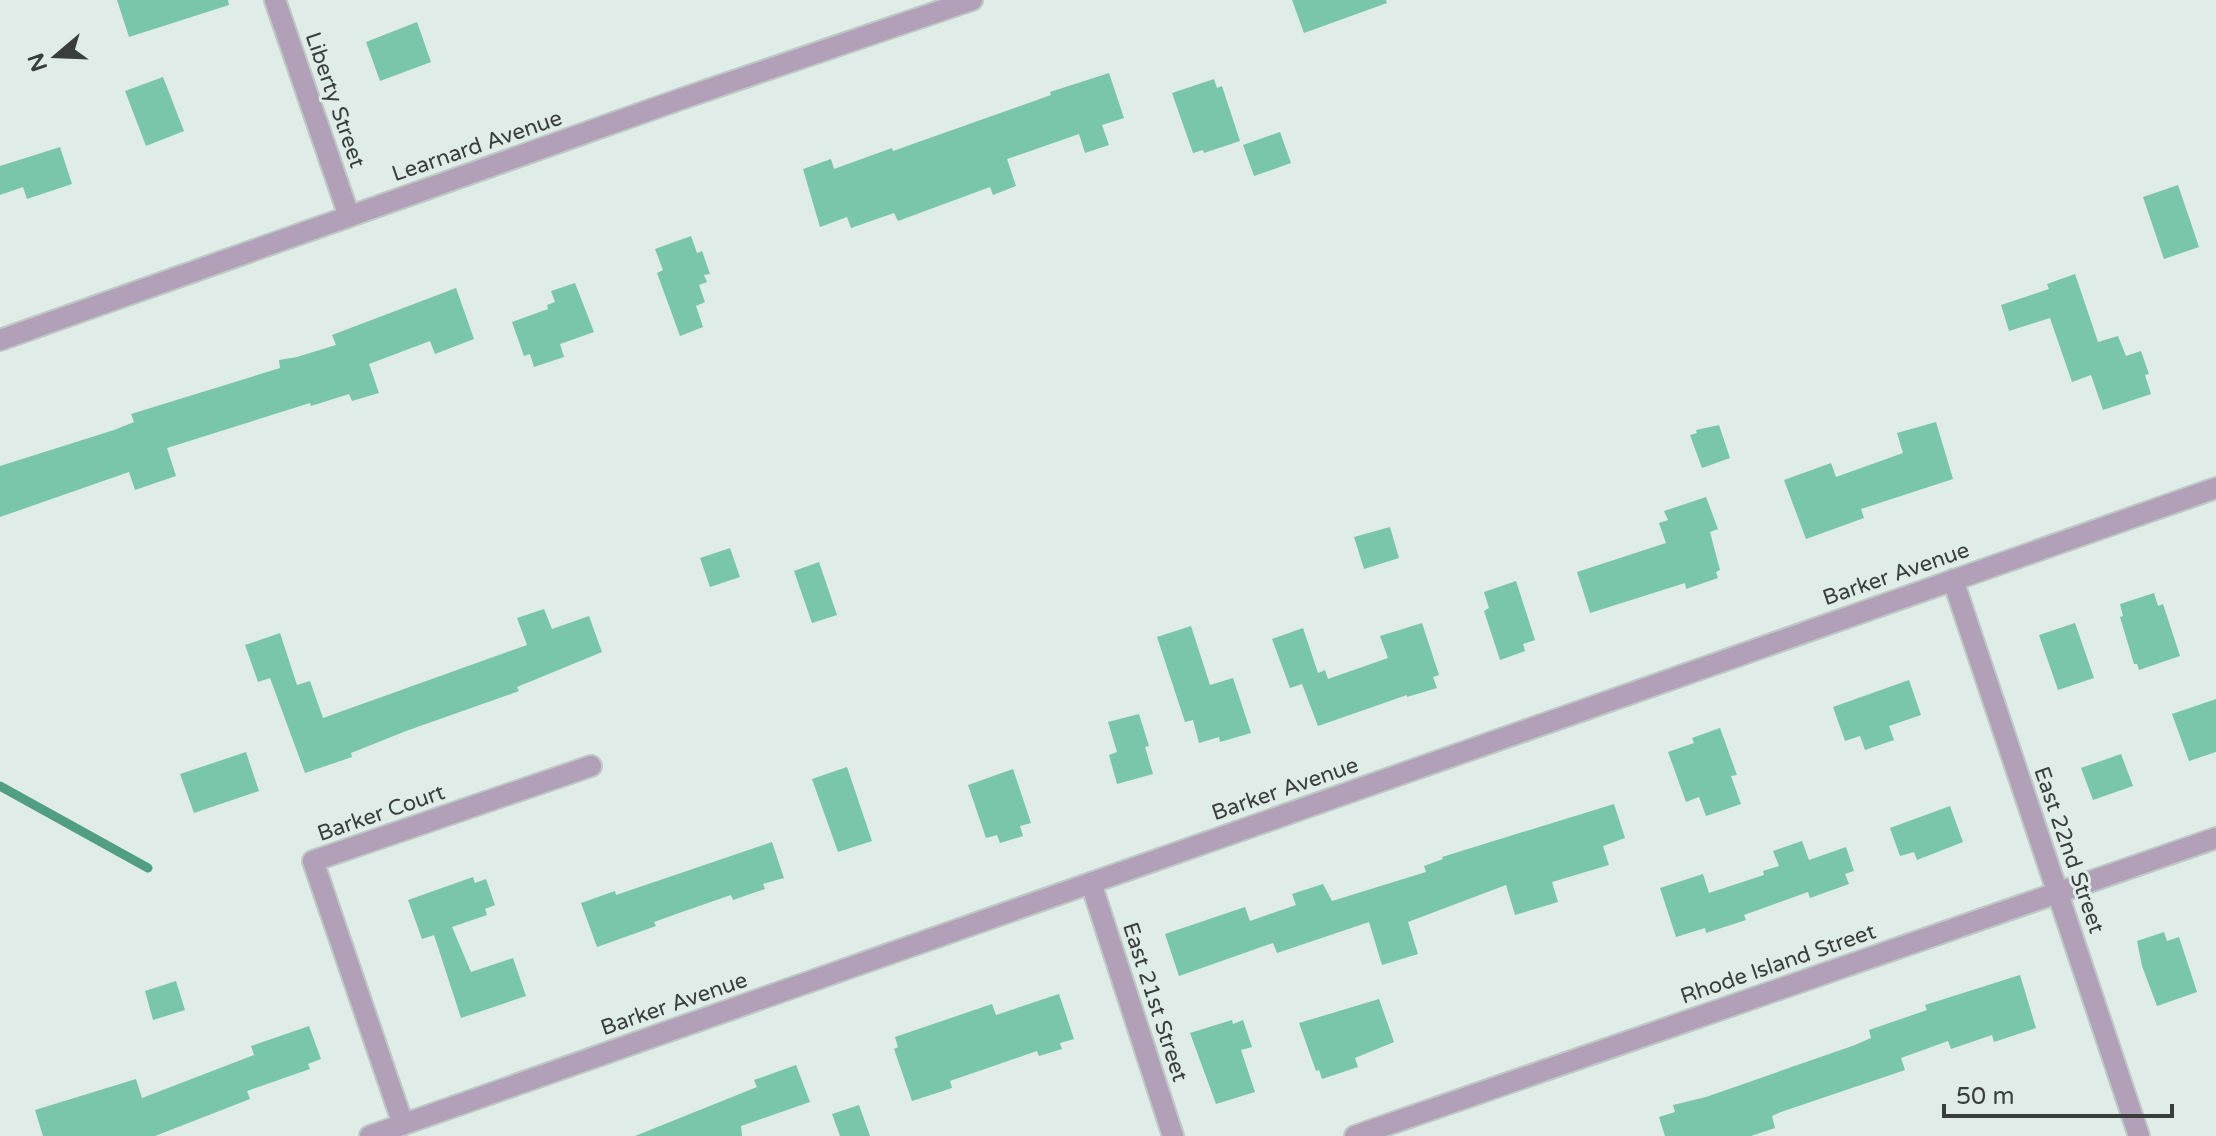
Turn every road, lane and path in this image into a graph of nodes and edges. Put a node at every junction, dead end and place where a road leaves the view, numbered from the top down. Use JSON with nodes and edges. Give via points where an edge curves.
{"nodes":[{"id":1,"x":275,"y":0,"type":"edge"},
{"id":2,"x":972,"y":0,"type":"edge"},
{"id":3,"x":349,"y":216,"type":"junction"},
{"id":4,"x":0,"y":340,"type":"edge"},
{"id":5,"x":2216,"y":488,"type":"edge"},
{"id":6,"x":1953,"y":580,"type":"junction"},
{"id":7,"x":591,"y":766,"type":"dead end"},
{"id":8,"x":2216,"y":838,"type":"edge"},
{"id":9,"x":1091,"y":883,"type":"junction"},
{"id":10,"x":2057,"y":893,"type":"junction"},
{"id":11,"x":403,"y":1124,"type":"junction"},
{"id":12,"x":370,"y":1136,"type":"edge"},
{"id":13,"x":1173,"y":1136,"type":"edge"},
{"id":14,"x":1355,"y":1136,"type":"edge"},
{"id":15,"x":2139,"y":1136,"type":"edge"}],
"edges":[{"from":1,"to":3,"type":"street","name":"Liberty Street"},
{"from":2,"to":3,"type":"street","name":"Learnard Avenue"},
{"from":3,"to":4,"type":"street","name":"Learnard Avenue"},
{"from":5,"to":6,"type":"street","name":"Barker Avenue"},
{"from":6,"to":9,"type":"street","name":"Barker Avenue"},
{"from":6,"to":10,"type":"street","name":"East 22nd Street"},
{"from":7,"to":11,"type":"street","name":"Barker Court","via":[[313,861]]},
{"from":8,"to":10,"type":"street","name":"Rhode Island Street"},
{"from":9,"to":11,"type":"street","name":"Barker Avenue"},
{"from":9,"to":13,"type":"street","name":"East 21st Street"},
{"from":10,"to":14,"type":"street","name":"Rhode Island Street"},
{"from":10,"to":15,"type":"street","name":"East 22nd Street"},
{"from":11,"to":12,"type":"street","name":"Barker Avenue"}]}
